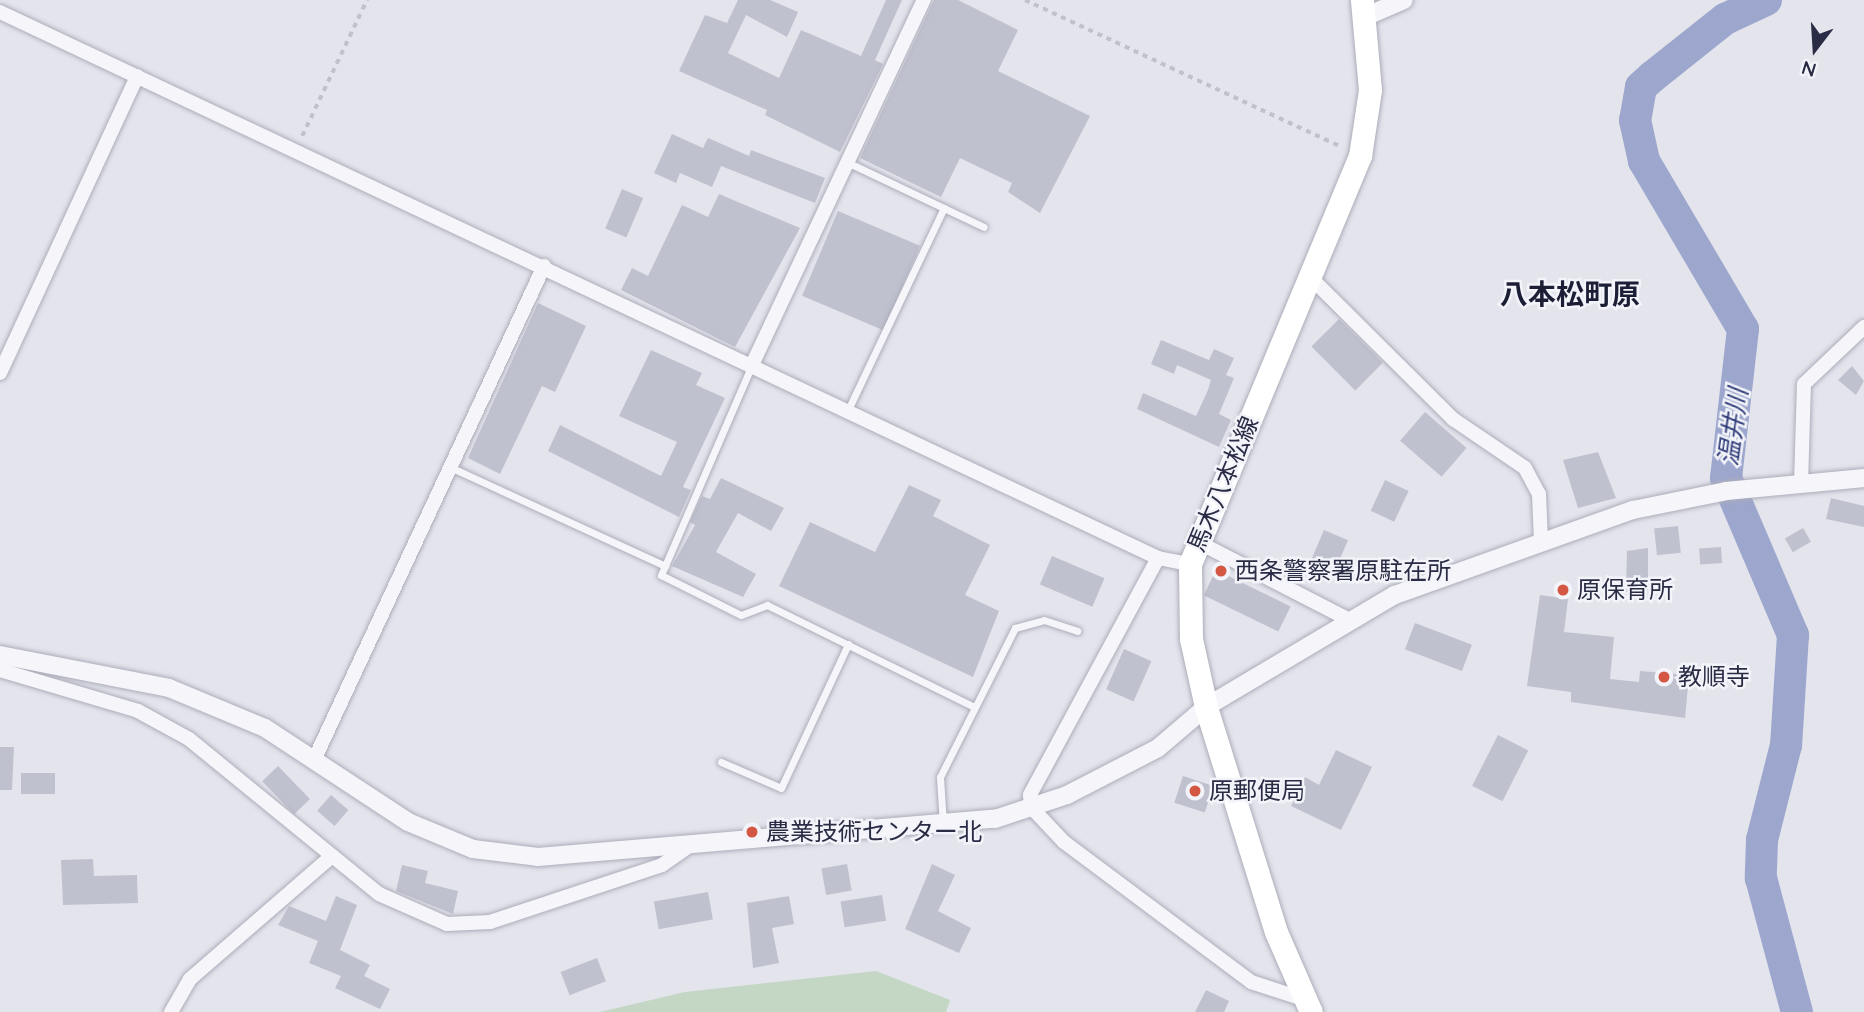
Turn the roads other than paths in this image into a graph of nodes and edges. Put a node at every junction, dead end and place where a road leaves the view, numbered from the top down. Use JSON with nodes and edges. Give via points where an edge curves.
{"nodes":[{"id":1,"x":923,"y":0,"type":"edge"},
{"id":2,"x":1404,"y":0,"type":"edge"},
{"id":3,"x":1364,"y":8,"type":"edge"},
{"id":4,"x":0,"y":12,"type":"edge"},
{"id":5,"x":137,"y":76,"type":"junction"},
{"id":6,"x":849,"y":163,"type":"junction"},
{"id":7,"x":944,"y":208,"type":"junction"},
{"id":8,"x":984,"y":227,"type":"dead end"},
{"id":9,"x":544,"y":266,"type":"junction"},
{"id":10,"x":1312,"y":279,"type":"junction"},
{"id":11,"x":1864,"y":327,"type":"edge"},
{"id":12,"x":751,"y":367,"type":"junction"},
{"id":13,"x":0,"y":373,"type":"edge"},
{"id":14,"x":847,"y":412,"type":"junction"},
{"id":15,"x":450,"y":467,"type":"junction"},
{"id":16,"x":1864,"y":478,"type":"edge"},
{"id":17,"x":1801,"y":484,"type":"junction"},
{"id":18,"x":1196,"y":541,"type":"junction"},
{"id":19,"x":1541,"y":541,"type":"junction"},
{"id":20,"x":1158,"y":558,"type":"junction"},
{"id":21,"x":1190,"y":564,"type":"junction"},
{"id":22,"x":665,"y":566,"type":"junction"},
{"id":23,"x":1348,"y":619,"type":"junction"},
{"id":24,"x":1077,"y":631,"type":"dead end"},
{"id":25,"x":848,"y":644,"type":"junction"},
{"id":26,"x":0,"y":655,"type":"edge"},
{"id":27,"x":0,"y":670,"type":"edge"},
{"id":28,"x":972,"y":706,"type":"junction"},
{"id":29,"x":1206,"y":707,"type":"junction"},
{"id":30,"x":314,"y":760,"type":"junction"},
{"id":31,"x":721,"y":762,"type":"dead end"},
{"id":32,"x":1031,"y":807,"type":"junction"},
{"id":33,"x":943,"y":824,"type":"junction"},
{"id":34,"x":693,"y":844,"type":"junction"},
{"id":35,"x":332,"y":856,"type":"junction"},
{"id":36,"x":1306,"y":1005,"type":"edge"},
{"id":37,"x":171,"y":1012,"type":"edge"}],
"edges":[{"from":1,"to":6,"type":"street"},
{"from":2,"to":3,"type":"street"},
{"from":3,"to":10,"type":"main road","name":"馬木八本松線","via":[[1370,90],[1360,156]]},
{"from":4,"to":5,"type":"street"},
{"from":5,"to":9,"type":"street"},
{"from":5,"to":13,"type":"street"},
{"from":6,"to":7,"type":"lane"},
{"from":6,"to":12,"type":"street"},
{"from":7,"to":8,"type":"lane"},
{"from":7,"to":14,"type":"lane"},
{"from":9,"to":12,"type":"street"},
{"from":9,"to":15,"type":"street"},
{"from":10,"to":18,"type":"main road","name":"馬木八本松線"},
{"from":10,"to":19,"type":"street","via":[[1453,419],[1525,468],[1539,494]]},
{"from":11,"to":17,"type":"street","via":[[1804,384]]},
{"from":12,"to":14,"type":"street"},
{"from":12,"to":22,"type":"lane"},
{"from":14,"to":20,"type":"street"},
{"from":15,"to":22,"type":"lane"},
{"from":15,"to":30,"type":"street"},
{"from":16,"to":17,"type":"street"},
{"from":17,"to":19,"type":"street","via":[[1633,510]]},
{"from":18,"to":21,"type":"main road","name":"馬木八本松線"},
{"from":18,"to":23,"type":"street"},
{"from":19,"to":23,"type":"street"},
{"from":20,"to":21,"type":"street"},
{"from":20,"to":32,"type":"street","via":[[1030,794]]},
{"from":21,"to":29,"type":"main road","name":"馬木八本松線","via":[[1191,639]]},
{"from":22,"to":25,"type":"lane","via":[[661,576],[741,615],[767,605]]},
{"from":23,"to":29,"type":"street"},
{"from":24,"to":28,"type":"lane","via":[[1044,620],[1015,628]]},
{"from":25,"to":28,"type":"lane"},
{"from":25,"to":31,"type":"lane","via":[[781,788]]},
{"from":26,"to":30,"type":"street","via":[[169,688],[265,728]]},
{"from":27,"to":35,"type":"street","via":[[138,711],[189,739]]},
{"from":28,"to":33,"type":"lane","via":[[940,777]]},
{"from":29,"to":32,"type":"street","via":[[1158,748]]},
{"from":29,"to":36,"type":"main road","name":"馬木八本松線"},
{"from":30,"to":34,"type":"street","via":[[408,822],[473,849],[538,857]]},
{"from":32,"to":33,"type":"street","via":[[995,819]]},
{"from":32,"to":36,"type":"street","via":[[1064,842],[1251,982]]},
{"from":33,"to":34,"type":"street"},
{"from":34,"to":35,"type":"street","via":[[662,865],[490,922],[447,924],[408,912]]},
{"from":35,"to":37,"type":"street","via":[[190,979]]}]}
